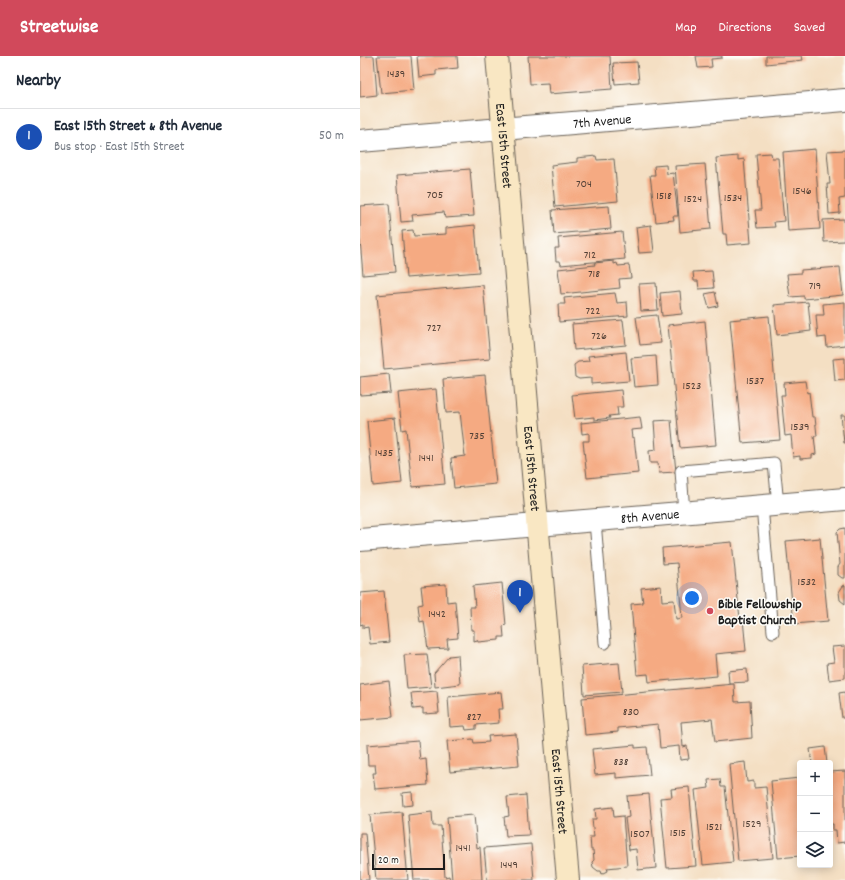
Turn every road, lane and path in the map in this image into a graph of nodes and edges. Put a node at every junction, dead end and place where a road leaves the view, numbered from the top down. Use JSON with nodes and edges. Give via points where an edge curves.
{"nodes":[{"id":1,"x":497,"y":56,"type":"edge"},
{"id":2,"x":845,"y":100,"type":"edge"},
{"id":3,"x":503,"y":130,"type":"junction"},
{"id":4,"x":360,"y":141,"type":"edge"},
{"id":5,"x":845,"y":499,"type":"edge"},
{"id":6,"x":770,"y":505,"type":"junction"},
{"id":7,"x":684,"y":513,"type":"junction"},
{"id":8,"x":595,"y":520,"type":"junction"},
{"id":9,"x":539,"y":525,"type":"junction"},
{"id":10,"x":360,"y":540,"type":"edge"},
{"id":11,"x":773,"y":632,"type":"dead end"},
{"id":12,"x":605,"y":643,"type":"dead end"},
{"id":13,"x":568,"y":880,"type":"edge"}],
"edges":[{"from":1,"to":3,"type":"main road","name":"East 15th Street"},
{"from":2,"to":3,"type":"street","name":"7th Avenue"},
{"from":3,"to":4,"type":"street","name":"7th Avenue"},
{"from":3,"to":9,"type":"main road","name":"East 15th Street"},
{"from":5,"to":6,"type":"street","name":"8th Avenue"},
{"from":6,"to":7,"type":"street","name":"8th Avenue"},
{"from":6,"to":7,"type":"lane","via":[[774,463],[681,471]]},
{"from":6,"to":11,"type":"lane"},
{"from":7,"to":8,"type":"street","name":"8th Avenue"},
{"from":8,"to":9,"type":"street","name":"8th Avenue"},
{"from":8,"to":12,"type":"lane"},
{"from":9,"to":10,"type":"street","name":"8th Avenue"},
{"from":9,"to":13,"type":"main road","name":"East 15th Street"}]}
